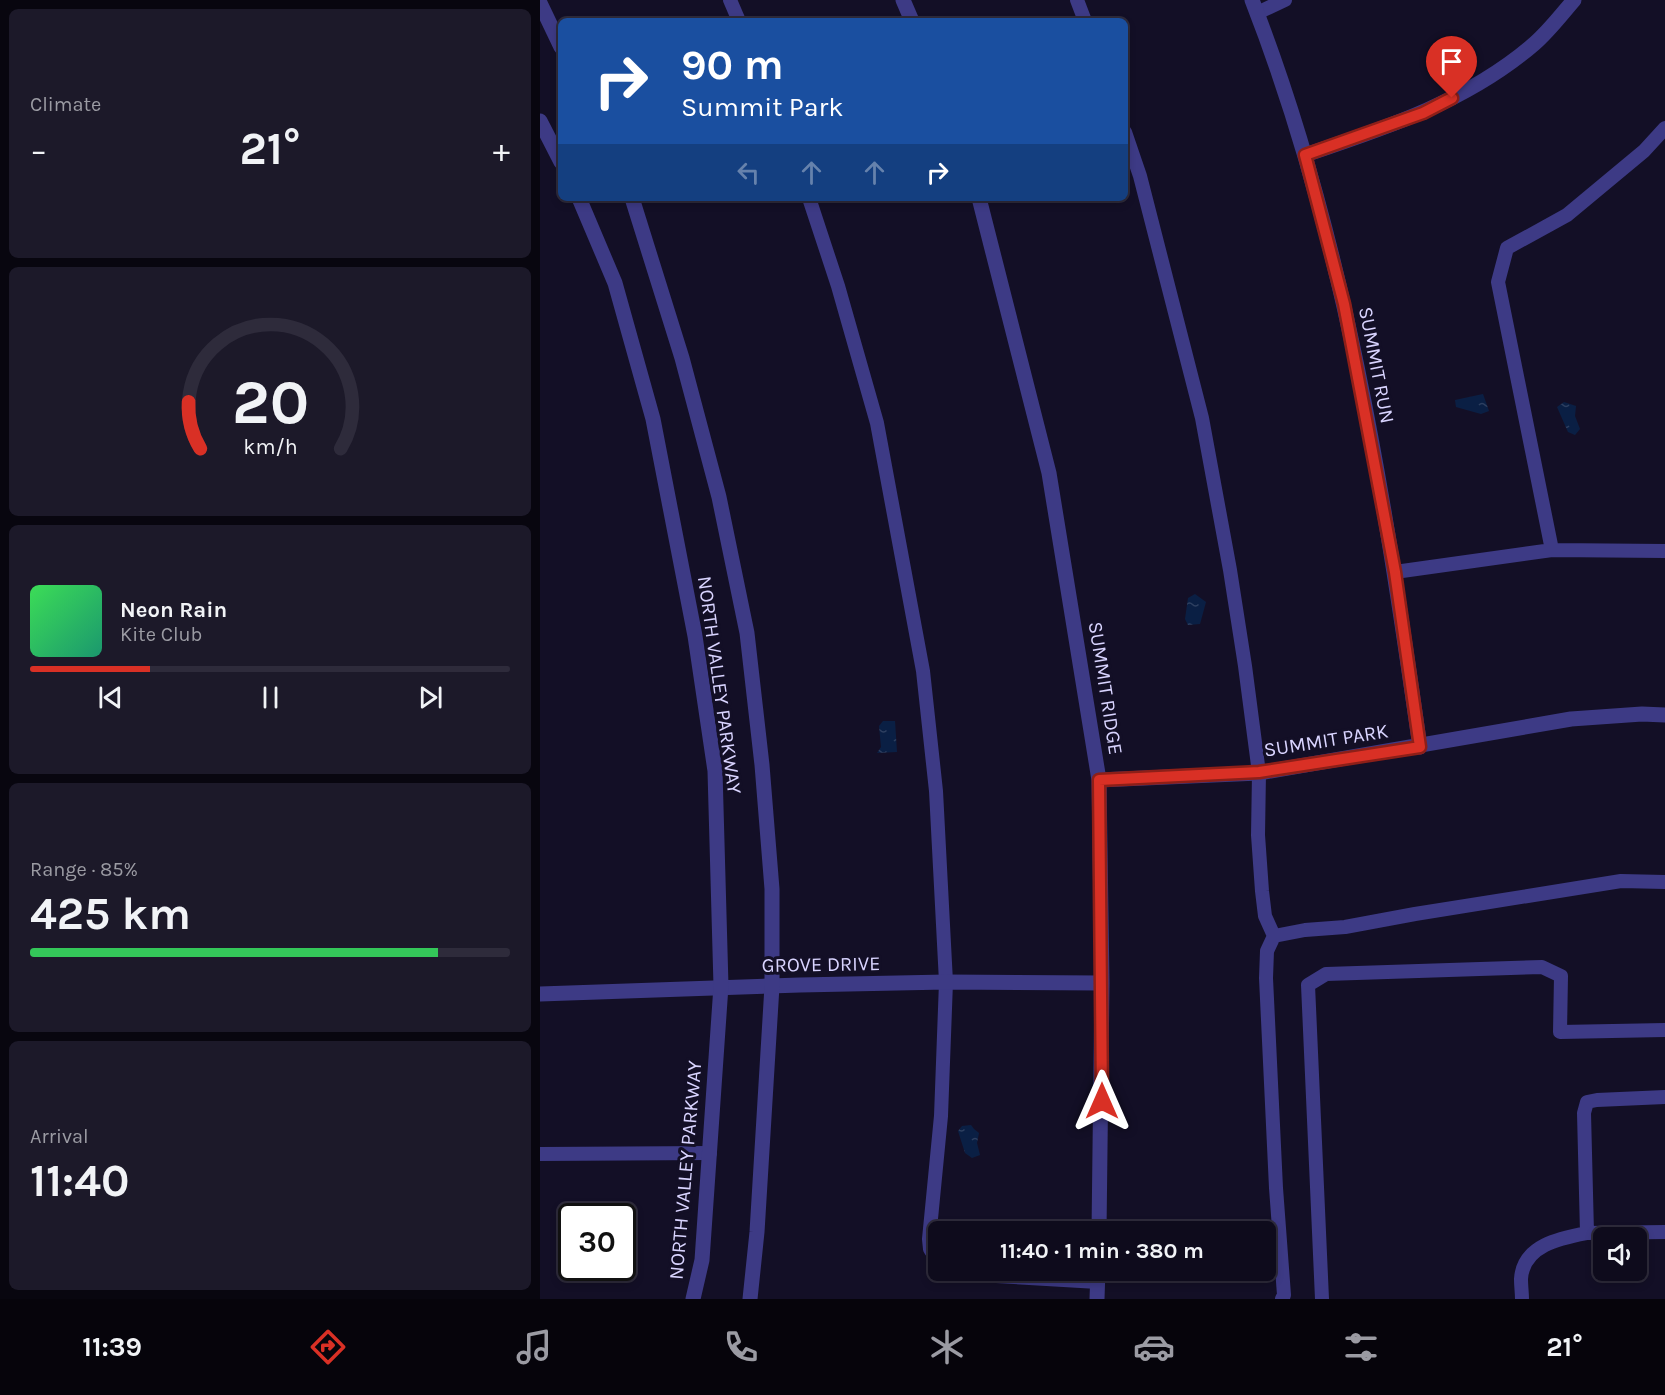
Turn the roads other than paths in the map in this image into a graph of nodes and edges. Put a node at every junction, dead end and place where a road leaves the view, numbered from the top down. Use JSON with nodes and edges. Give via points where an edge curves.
{"nodes":[{"id":1,"x":730,"y":0,"type":"edge"},
{"id":2,"x":903,"y":0,"type":"edge"},
{"id":3,"x":1077,"y":0,"type":"edge"},
{"id":4,"x":1285,"y":0,"type":"edge"},
{"id":5,"x":1574,"y":0,"type":"edge"},
{"id":6,"x":540,"y":3,"type":"edge"},
{"id":7,"x":1254,"y":6,"type":"edge"},
{"id":8,"x":738,"y":18,"type":"edge"},
{"id":9,"x":911,"y":18,"type":"edge"},
{"id":10,"x":1084,"y":18,"type":"edge"},
{"id":11,"x":558,"y":41,"type":"edge"},
{"id":12,"x":540,"y":121,"type":"edge"},
{"id":13,"x":1665,"y":128,"type":"edge"},
{"id":14,"x":1128,"y":141,"type":"edge"},
{"id":15,"x":1305,"y":155,"type":"junction"},
{"id":16,"x":558,"y":156,"type":"edge"},
{"id":17,"x":580,"y":201,"type":"edge"},
{"id":18,"x":633,"y":201,"type":"edge"},
{"id":19,"x":810,"y":201,"type":"edge"},
{"id":20,"x":980,"y":201,"type":"edge"},
{"id":21,"x":1552,"y":550,"type":"junction"},
{"id":22,"x":1665,"y":551,"type":"edge"},
{"id":23,"x":1395,"y":572,"type":"junction"},
{"id":24,"x":1665,"y":715,"type":"edge"},
{"id":25,"x":1420,"y":747,"type":"junction"},
{"id":26,"x":1259,"y":772,"type":"junction"},
{"id":27,"x":1099,"y":780,"type":"junction"},
{"id":28,"x":1665,"y":882,"type":"edge"},
{"id":29,"x":1274,"y":936,"type":"junction"},
{"id":30,"x":946,"y":982,"type":"junction"},
{"id":31,"x":1102,"y":983,"type":"junction"},
{"id":32,"x":721,"y":986,"type":"junction"},
{"id":33,"x":772,"y":986,"type":"junction"},
{"id":34,"x":540,"y":990,"type":"edge"},
{"id":35,"x":1665,"y":1030,"type":"edge"},
{"id":36,"x":1665,"y":1097,"type":"edge"},
{"id":37,"x":711,"y":1153,"type":"junction"},
{"id":38,"x":540,"y":1154,"type":"edge"},
{"id":39,"x":932,"y":1221,"type":"edge"},
{"id":40,"x":1099,"y":1221,"type":"edge"},
{"id":41,"x":1665,"y":1232,"type":"edge"},
{"id":42,"x":1587,"y":1233,"type":"junction"},
{"id":43,"x":1098,"y":1281,"type":"edge"},
{"id":44,"x":693,"y":1299,"type":"edge"},
{"id":45,"x":750,"y":1299,"type":"edge"},
{"id":46,"x":1097,"y":1299,"type":"edge"},
{"id":47,"x":1282,"y":1299,"type":"edge"},
{"id":48,"x":1322,"y":1299,"type":"edge"},
{"id":49,"x":1522,"y":1299,"type":"edge"}],
"edges":[{"from":1,"to":8,"type":"lane"},
{"from":2,"to":9,"type":"street"},
{"from":3,"to":10,"type":"lane"},
{"from":4,"to":7,"type":"lane"},
{"from":5,"to":15,"type":"street","via":[[1535,43],[1467,91],[1423,113]]},
{"from":6,"to":11,"type":"street"},
{"from":7,"to":15,"type":"street","name":"SUMMIT RUN"},
{"from":12,"to":16,"type":"street"},
{"from":13,"to":21,"type":"lane","via":[[1644,151],[1567,215],[1507,248],[1498,282]]},
{"from":14,"to":26,"type":"lane","via":[[1202,418],[1230,570]]},
{"from":15,"to":23,"type":"street","name":"SUMMIT RUN","via":[[1344,304]]},
{"from":17,"to":32,"type":"street","name":"NORTH VALLEY PARKWAY","via":[[615,283],[653,419],[695,636],[715,771]]},
{"from":18,"to":33,"type":"street","name":"NORTH VALLEY PARKWAY","via":[[682,358],[716,486],[747,633],[771,878]]},
{"from":19,"to":30,"type":"lane","via":[[877,423],[920,649],[936,791]]},
{"from":20,"to":27,"type":"street","name":"SUMMIT RIDGE","via":[[1049,473]]},
{"from":21,"to":22,"type":"lane"},
{"from":21,"to":23,"type":"lane"},
{"from":23,"to":25,"type":"street","name":"SUMMIT RUN"},
{"from":24,"to":25,"type":"street","name":"SUMMIT PARK","via":[[1571,719]]},
{"from":25,"to":26,"type":"street","name":"SUMMIT PARK"},
{"from":26,"to":27,"type":"street","name":"SUMMIT PARK"},
{"from":26,"to":29,"type":"lane","via":[[1262,891],[1265,916]]},
{"from":27,"to":31,"type":"street","name":"SUMMIT RIDGE"},
{"from":28,"to":29,"type":"lane","via":[[1621,880]]},
{"from":29,"to":47,"type":"lane","via":[[1267,951],[1266,978]]},
{"from":30,"to":31,"type":"street","name":"GROVE DRIVE"},
{"from":30,"to":33,"type":"street","name":"GROVE DRIVE"},
{"from":30,"to":39,"type":"lane","via":[[941,1116]]},
{"from":31,"to":40,"type":"street","name":"SUMMIT RIDGE"},
{"from":32,"to":33,"type":"street","name":"GROVE DRIVE"},
{"from":32,"to":34,"type":"street","name":"GROVE DRIVE"},
{"from":32,"to":37,"type":"street","name":"NORTH VALLEY PARKWAY"},
{"from":33,"to":45,"type":"street","name":"NORTH VALLEY PARKWAY"},
{"from":35,"to":48,"type":"lane","via":[[1560,1032],[1561,976],[1542,968],[1326,974],[1308,985]]},
{"from":36,"to":42,"type":"lane","via":[[1587,1102]]},
{"from":37,"to":38,"type":"lane"},
{"from":37,"to":44,"type":"street","name":"NORTH VALLEY PARKWAY","via":[[702,1260]]},
{"from":41,"to":42,"type":"lane"},
{"from":42,"to":49,"type":"lane","via":[[1556,1238],[1529,1257],[1521,1277]]},
{"from":43,"to":46,"type":"street"}]}
